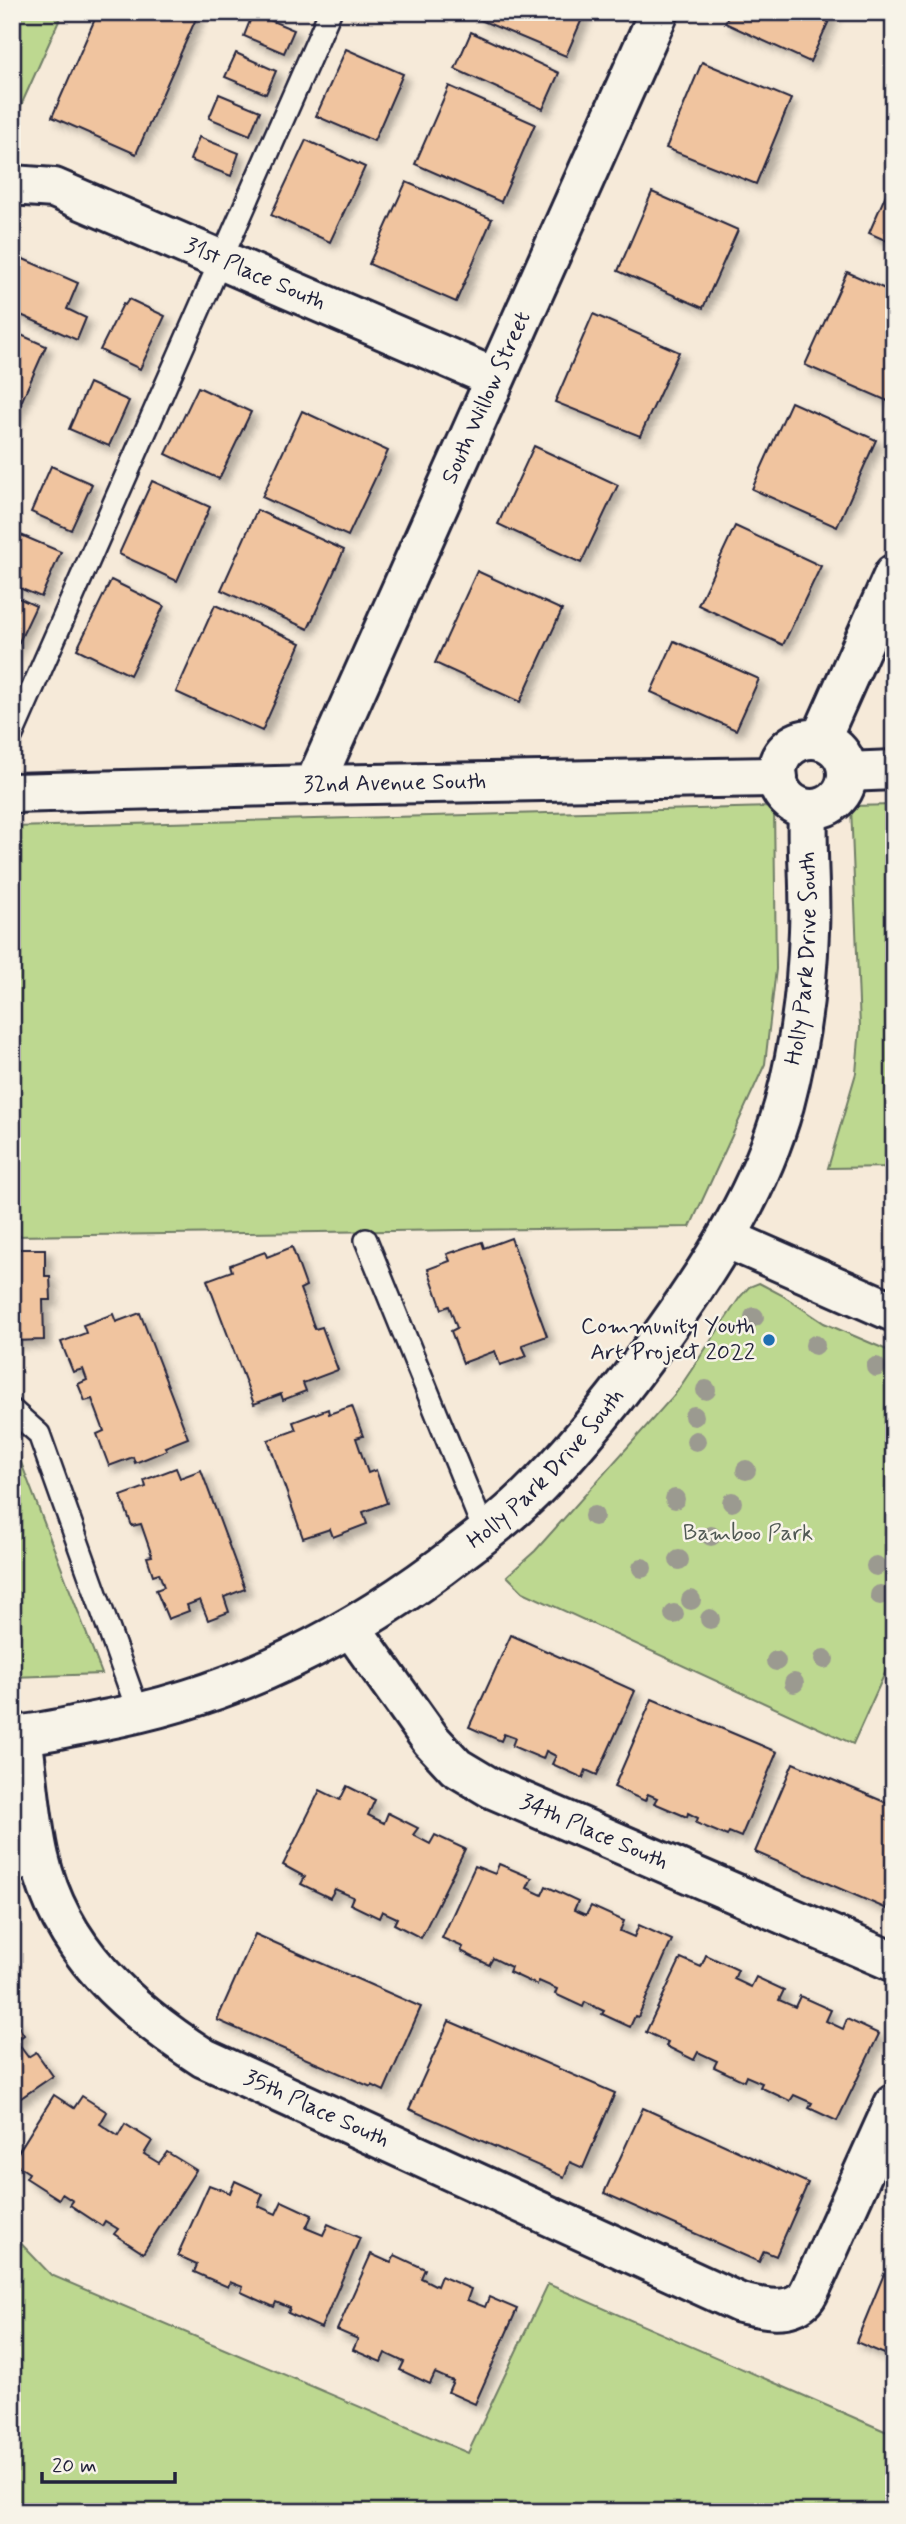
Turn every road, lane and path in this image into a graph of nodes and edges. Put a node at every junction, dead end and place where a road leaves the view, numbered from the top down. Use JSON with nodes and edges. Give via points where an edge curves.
{"nodes":[{"id":1,"x":330,"y":12,"type":"edge"},
{"id":2,"x":659,"y":12,"type":"edge"},
{"id":3,"x":12,"y":185,"type":"edge"},
{"id":4,"x":221,"y":260,"type":"junction"},
{"id":5,"x":495,"y":378,"type":"junction"},
{"id":6,"x":894,"y":574,"type":"edge"},
{"id":7,"x":12,"y":735,"type":"edge"},
{"id":8,"x":820,"y":740,"type":"junction"},
{"id":9,"x":894,"y":770,"type":"edge"},
{"id":10,"x":847,"y":772,"type":"junction"},
{"id":11,"x":778,"y":777,"type":"junction"},
{"id":12,"x":314,"y":785,"type":"junction"},
{"id":13,"x":12,"y":793,"type":"edge"},
{"id":14,"x":808,"y":809,"type":"junction"},
{"id":15,"x":727,"y":1239,"type":"junction"},
{"id":16,"x":366,"y":1240,"type":"dead end"},
{"id":17,"x":894,"y":1312,"type":"edge"},
{"id":18,"x":12,"y":1410,"type":"edge"},
{"id":19,"x":485,"y":1533,"type":"junction"},
{"id":20,"x":352,"y":1629,"type":"junction"},
{"id":21,"x":139,"y":1714,"type":"junction"},
{"id":22,"x":17,"y":1736,"type":"edge"},
{"id":23,"x":26,"y":1866,"type":"edge"},
{"id":24,"x":894,"y":1962,"type":"edge"},
{"id":25,"x":894,"y":2104,"type":"edge"}],
"edges":[{"from":1,"to":4,"type":"lane"},
{"from":2,"to":5,"type":"street","name":"South Willow Street"},
{"from":3,"to":4,"type":"street","name":"31st Place South","via":[[54,188]]},
{"from":4,"to":5,"type":"street","name":"31st Place South"},
{"from":4,"to":7,"type":"lane"},
{"from":5,"to":12,"type":"street","name":"South Willow Street"},
{"from":6,"to":8,"type":"street"},
{"from":8,"to":10,"type":"street","via":[[839,751]]},
{"from":8,"to":11,"type":"street","via":[[799,741],[789,747],[778,766]]},
{"from":9,"to":10,"type":"street"},
{"from":10,"to":14,"type":"street","via":[[840,795],[820,808]]},
{"from":11,"to":12,"type":"street","name":"32nd Avenue South"},
{"from":11,"to":14,"type":"street","via":[[787,798]]},
{"from":12,"to":13,"type":"street","name":"32nd Avenue South"},
{"from":14,"to":15,"type":"street","name":"Holly Park Drive South","via":[[809,928],[796,1046],[783,1106],[762,1165]]},
{"from":15,"to":17,"type":"street"},
{"from":15,"to":19,"type":"street","name":"Holly Park Drive South","via":[[617,1398],[539,1485]]},
{"from":16,"to":19,"type":"lane"},
{"from":18,"to":21,"type":"lane","via":[[39,1434]]},
{"from":19,"to":20,"type":"street","name":"Holly Park Drive South"},
{"from":20,"to":21,"type":"street","name":"Holly Park Drive South","via":[[213,1692]]},
{"from":20,"to":24,"type":"street","name":"34th Place South","via":[[456,1767],[491,1788]]},
{"from":21,"to":22,"type":"street","name":"Holly Park Drive South"},
{"from":22,"to":23,"type":"street","name":"35th Place South"},
{"from":23,"to":25,"type":"street","name":"35th Place South","via":[[79,1948],[125,1999],[160,2030],[204,2058],[740,2303],[769,2309],[803,2300]]}]}
